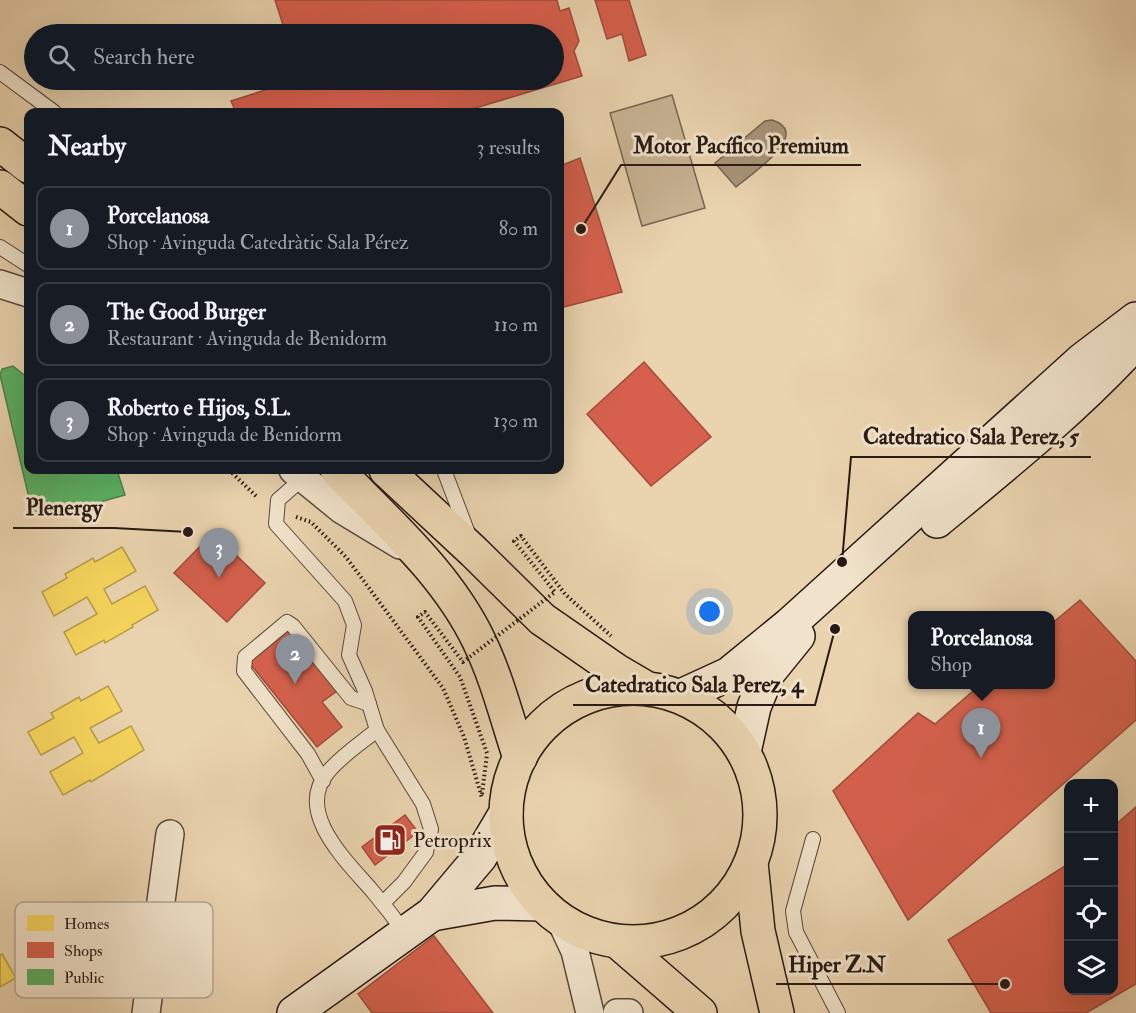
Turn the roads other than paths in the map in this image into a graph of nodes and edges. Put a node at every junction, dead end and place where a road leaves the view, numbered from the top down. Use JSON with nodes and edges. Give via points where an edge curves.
{"nodes":[{"id":1,"x":0,"y":72,"type":"edge"},
{"id":2,"x":24,"y":90,"type":"edge"},
{"id":3,"x":24,"y":90,"type":"edge"},
{"id":4,"x":49,"y":108,"type":"edge"},
{"id":5,"x":0,"y":144,"type":"edge"},
{"id":6,"x":24,"y":163,"type":"edge"},
{"id":7,"x":0,"y":188,"type":"edge"},
{"id":8,"x":24,"y":206,"type":"edge"},
{"id":9,"x":0,"y":247,"type":"edge"},
{"id":10,"x":24,"y":263,"type":"edge"},
{"id":11,"x":0,"y":284,"type":"edge"},
{"id":12,"x":24,"y":292,"type":"edge"},
{"id":13,"x":1136,"y":319,"type":"edge"},
{"id":14,"x":1136,"y":342,"type":"edge"},
{"id":15,"x":298,"y":474,"type":"edge"},
{"id":16,"x":341,"y":474,"type":"edge"},
{"id":17,"x":390,"y":474,"type":"edge"},
{"id":18,"x":445,"y":474,"type":"edge"},
{"id":19,"x":474,"y":552,"type":"junction"},
{"id":20,"x":422,"y":558,"type":"junction"},
{"id":21,"x":646,"y":688,"type":"junction"},
{"id":22,"x":681,"y":696,"type":"junction"},
{"id":23,"x":369,"y":704,"type":"junction"},
{"id":24,"x":377,"y":730,"type":"junction"},
{"id":25,"x":744,"y":752,"type":"junction"},
{"id":26,"x":520,"y":758,"type":"junction"},
{"id":27,"x":323,"y":781,"type":"junction"},
{"id":28,"x":494,"y":806,"type":"junction"},
{"id":29,"x":170,"y":834,"type":"dead end"},
{"id":30,"x":813,"y":839,"type":"dead end"},
{"id":31,"x":751,"y":863,"type":"junction"},
{"id":32,"x":161,"y":902,"type":"edge"},
{"id":33,"x":383,"y":903,"type":"junction"},
{"id":34,"x":552,"y":912,"type":"junction"},
{"id":35,"x":432,"y":914,"type":"junction"},
{"id":36,"x":405,"y":933,"type":"junction"},
{"id":37,"x":618,"y":942,"type":"junction"},
{"id":38,"x":148,"y":998,"type":"edge"},
{"id":39,"x":146,"y":1013,"type":"edge"},
{"id":40,"x":294,"y":1013,"type":"edge"},
{"id":41,"x":590,"y":1013,"type":"edge"},
{"id":42,"x":617,"y":1013,"type":"edge"},
{"id":43,"x":629,"y":1013,"type":"edge"},
{"id":44,"x":700,"y":1013,"type":"edge"},
{"id":45,"x":777,"y":1013,"type":"edge"},
{"id":46,"x":838,"y":1013,"type":"edge"}],
"edges":[{"from":1,"to":3,"type":"lane"},
{"from":2,"to":4,"type":"lane"},
{"from":5,"to":6,"type":"main road"},
{"from":7,"to":8,"type":"main road"},
{"from":9,"to":10,"type":"lane"},
{"from":11,"to":12,"type":"street"},
{"from":13,"to":22,"type":"street","via":[[1082,360],[789,625],[729,674]]},
{"from":14,"to":25,"type":"street","via":[[1100,381],[1026,448],[797,636],[768,673],[754,707]]},
{"from":15,"to":20,"type":"street","via":[[342,510]]},
{"from":15,"to":23,"type":"lane","via":[[278,500],[276,524],[345,601],[354,625],[349,655]]},
{"from":16,"to":20,"type":"main road"},
{"from":17,"to":19,"type":"main road"},
{"from":18,"to":19,"type":"lane"},
{"from":19,"to":21,"type":"main road","via":[[542,619]]},
{"from":20,"to":26,"type":"main road","via":[[456,600],[479,640]]},
{"from":21,"to":22,"type":"main road"},
{"from":21,"to":26,"type":"main road","via":[[616,688],[568,706],[537,732]]},
{"from":22,"to":25,"type":"main road","via":[[728,729]]},
{"from":23,"to":24,"type":"lane"},
{"from":23,"to":27,"type":"lane","via":[[351,698],[287,622],[244,657],[244,671],[308,754]]},
{"from":24,"to":27,"type":"lane","via":[[328,772]]},
{"from":24,"to":33,"type":"lane","via":[[423,804],[431,829],[426,852]]},
{"from":25,"to":31,"type":"main road","via":[[756,778],[761,806],[759,835]]},
{"from":26,"to":28,"type":"main road"},
{"from":27,"to":33,"type":"lane","via":[[317,808],[328,839]]},
{"from":28,"to":34,"type":"main road","via":[[527,885]]},
{"from":28,"to":35,"type":"street","via":[[480,857]]},
{"from":29,"to":32,"type":"street"},
{"from":30,"to":46,"type":"lane","via":[[794,911],[796,932]]},
{"from":31,"to":37,"type":"main road","via":[[738,887],[698,925],[646,942]]},
{"from":31,"to":45,"type":"main road","via":[[758,931]]},
{"from":33,"to":36,"type":"lane"},
{"from":34,"to":35,"type":"street","via":[[495,903]]},
{"from":34,"to":37,"type":"main road","via":[[588,934]]},
{"from":34,"to":41,"type":"street","via":[[575,951]]},
{"from":35,"to":36,"type":"street"},
{"from":36,"to":40,"type":"street"},
{"from":37,"to":44,"type":"main road"},
{"from":38,"to":39,"type":"street"},
{"from":42,"to":43,"type":"street"}]}
